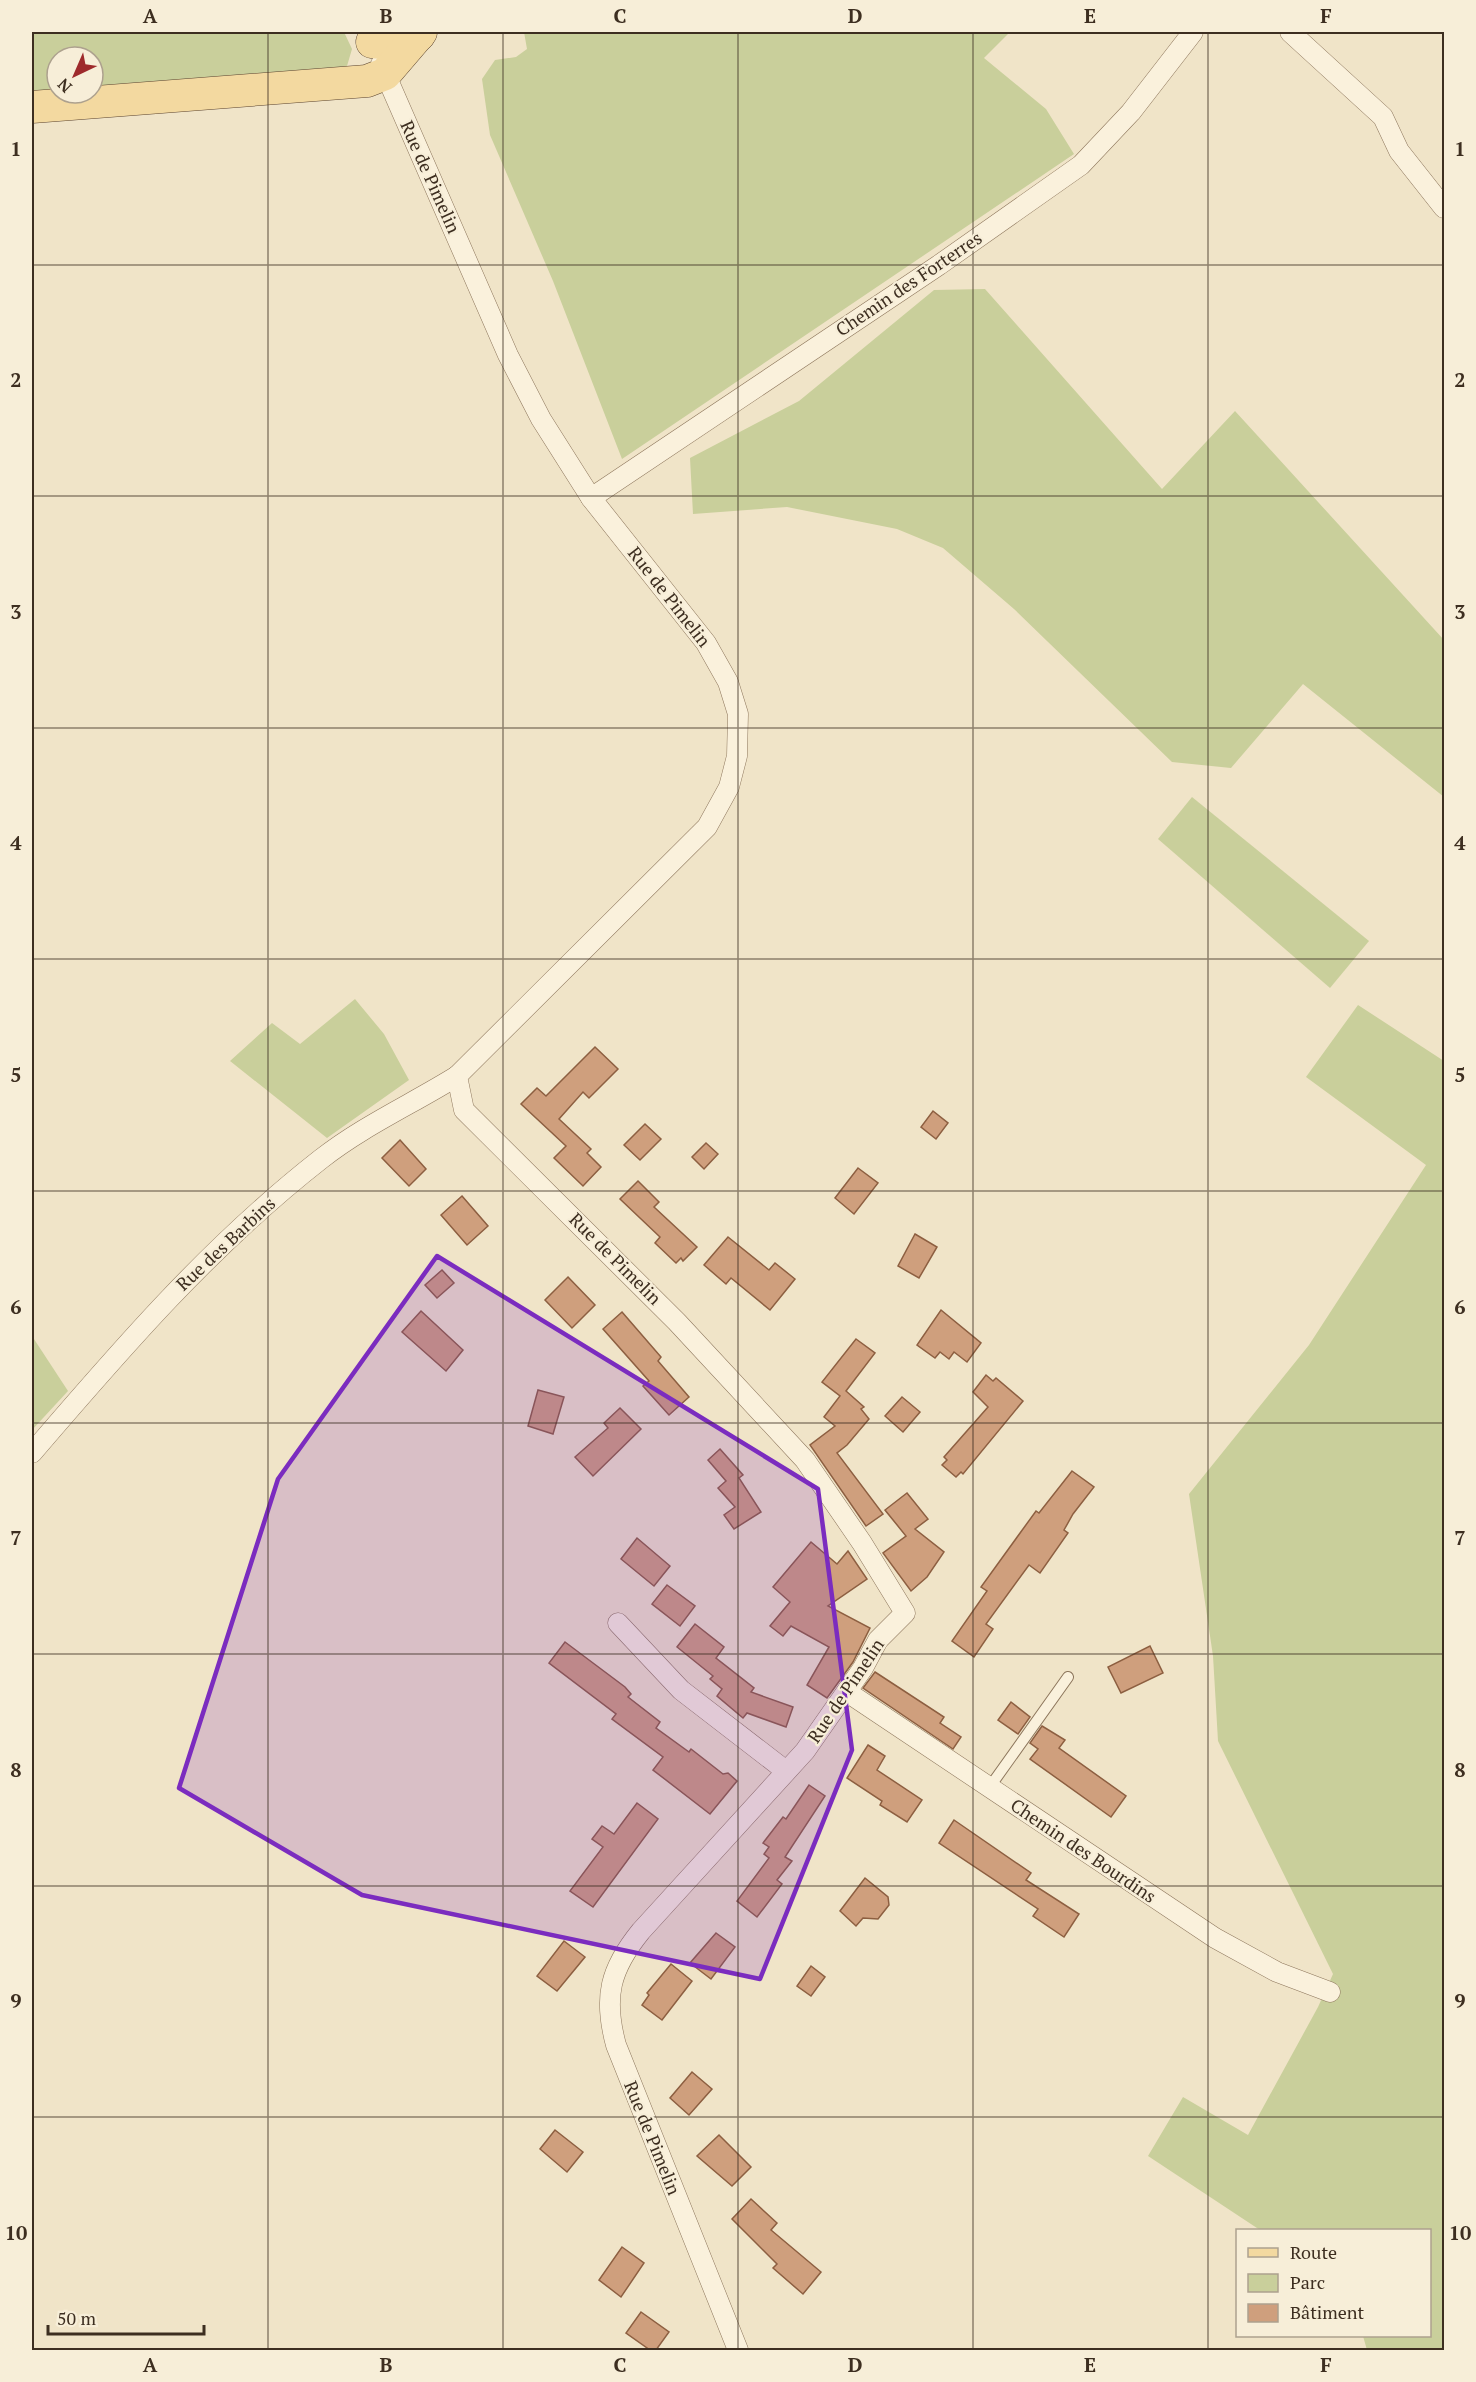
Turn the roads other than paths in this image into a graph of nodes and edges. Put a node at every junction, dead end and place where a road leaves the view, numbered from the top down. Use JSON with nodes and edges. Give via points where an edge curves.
{"nodes":[{"id":1,"x":1193,"y":32,"type":"edge"},
{"id":2,"x":1290,"y":32,"type":"edge"},
{"id":3,"x":420,"y":33,"type":"edge"},
{"id":4,"x":370,"y":37,"type":"edge"},
{"id":5,"x":385,"y":74,"type":"junction"},
{"id":6,"x":32,"y":106,"type":"edge"},
{"id":7,"x":1444,"y":207,"type":"edge"},
{"id":8,"x":591,"y":498,"type":"junction"},
{"id":9,"x":457,"y":1076,"type":"junction"},
{"id":10,"x":435,"y":1090,"type":"junction"},
{"id":11,"x":464,"y":1110,"type":"junction"},
{"id":12,"x":32,"y":1454,"type":"edge"},
{"id":13,"x":618,"y":1623,"type":"dead end"},
{"id":14,"x":1068,"y":1677,"type":"dead end"},
{"id":15,"x":847,"y":1692,"type":"junction"},
{"id":16,"x":786,"y":1771,"type":"junction"},
{"id":17,"x":989,"y":1788,"type":"junction"},
{"id":18,"x":1330,"y":1992,"type":"dead end"},
{"id":19,"x":738,"y":2350,"type":"edge"}],
"edges":[{"from":1,"to":8,"type":"street","name":"Chemin des Forterres","via":[[1131,112],[1081,165]]},
{"from":2,"to":7,"type":"street","via":[[1383,117],[1399,151]]},
{"from":3,"to":4,"type":"main road","via":[[392,44]]},
{"from":3,"to":5,"type":"main road"},
{"from":4,"to":5,"type":"street","name":"Rue de Pimelin"},
{"from":5,"to":6,"type":"main road","via":[[367,81]]},
{"from":5,"to":8,"type":"street","name":"Rue de Pimelin","via":[[508,355],[541,419]]},
{"from":8,"to":9,"type":"street","name":"Rue de Pimelin","via":[[706,643],[728,682],[738,714],[737,756],[729,787],[707,826]]},
{"from":9,"to":10,"type":"street","name":"Rue des Barbins"},
{"from":9,"to":11,"type":"street"},
{"from":10,"to":11,"type":"street","name":"Rue de Pimelin"},
{"from":10,"to":12,"type":"street","name":"Rue des Barbins","via":[[376,1122],[322,1158],[239,1228],[157,1310]]},
{"from":11,"to":15,"type":"street","name":"Rue de Pimelin","via":[[745,1393],[805,1461],[862,1543],[905,1613],[878,1640]]},
{"from":13,"to":16,"type":"street","via":[[681,1690]]},
{"from":14,"to":17,"type":"lane"},
{"from":15,"to":16,"type":"street","name":"Rue de Pimelin","via":[[822,1731]]},
{"from":15,"to":17,"type":"street","name":"Chemin des Bourdins"},
{"from":16,"to":19,"type":"street","name":"Rue de Pimelin","via":[[629,1946],[613,1973],[611,1988],[612,2030],[619,2055]]},
{"from":17,"to":18,"type":"street","name":"Chemin des Bourdins","via":[[1215,1938],[1277,1972]]}]}
